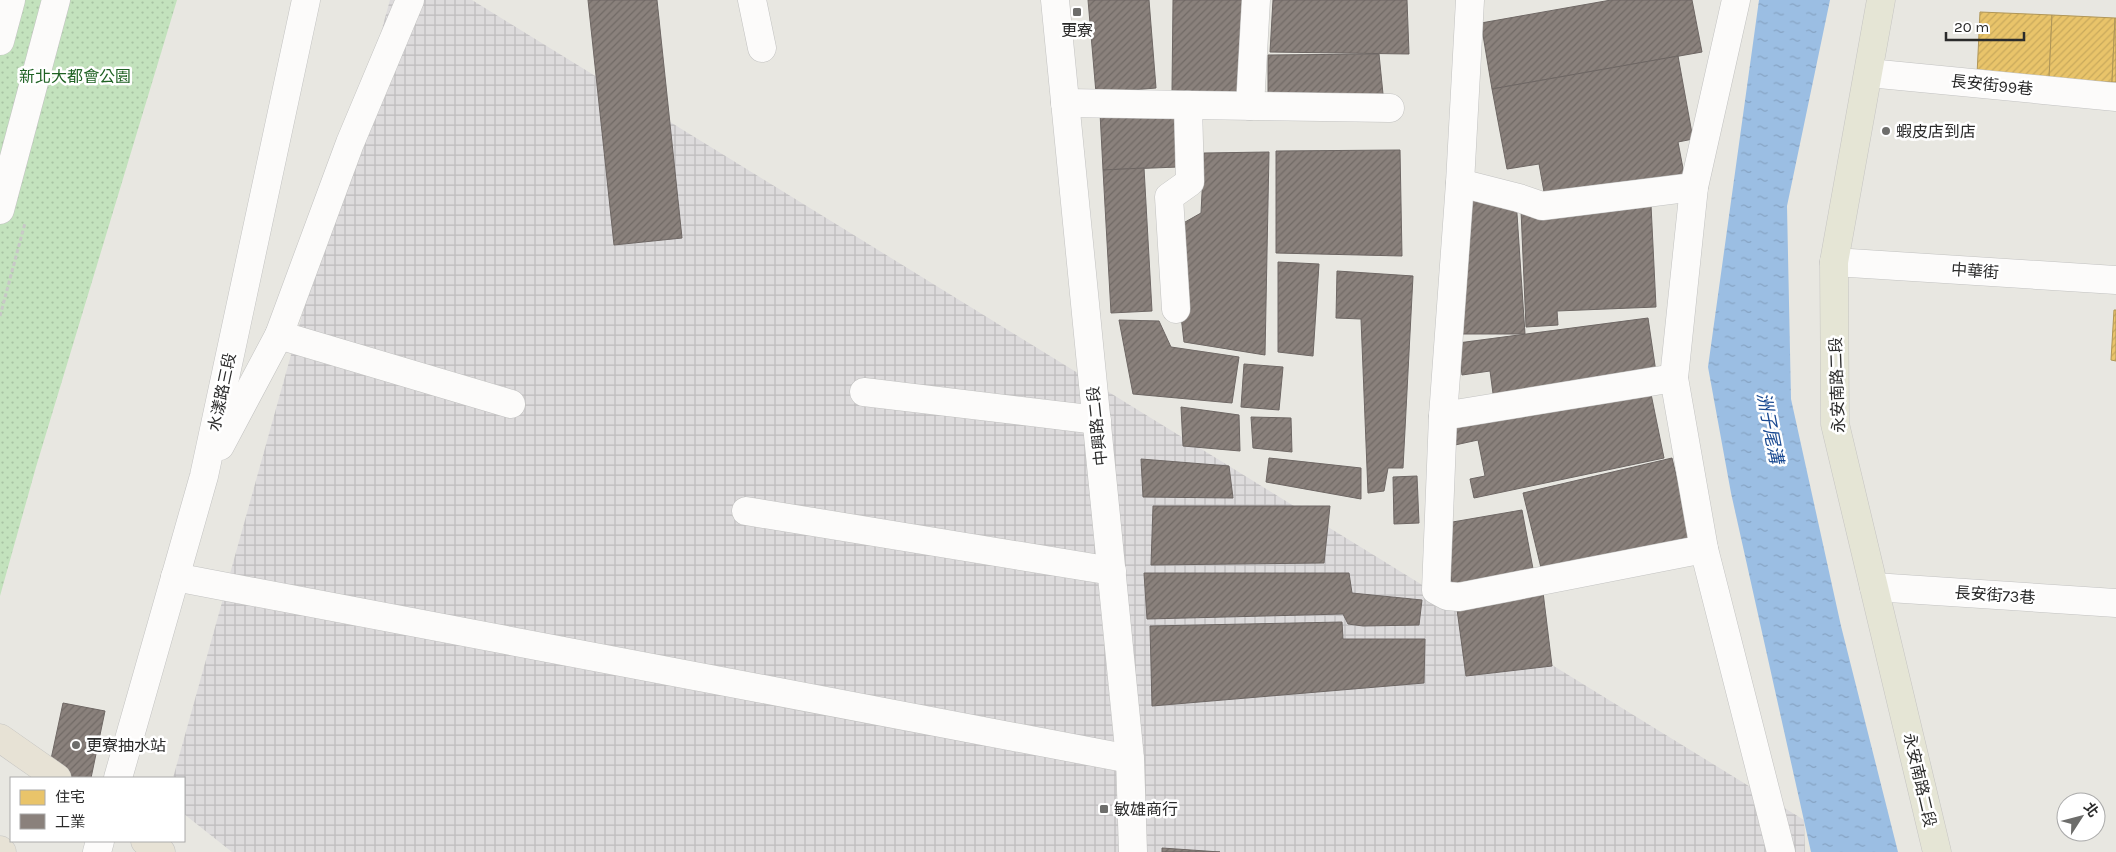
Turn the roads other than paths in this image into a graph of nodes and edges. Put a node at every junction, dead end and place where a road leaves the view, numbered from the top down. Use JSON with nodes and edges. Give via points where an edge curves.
{"nodes":[{"id":1,"x":11,"y":0,"type":"edge"},
{"id":2,"x":56,"y":0,"type":"edge"},
{"id":3,"x":306,"y":0,"type":"edge"},
{"id":4,"x":410,"y":0,"type":"edge"},
{"id":5,"x":752,"y":0,"type":"edge"},
{"id":6,"x":1055,"y":0,"type":"edge"},
{"id":7,"x":1256,"y":0,"type":"edge"},
{"id":8,"x":1470,"y":0,"type":"edge"},
{"id":9,"x":1881,"y":0,"type":"edge"},
{"id":10,"x":1735,"y":1,"type":"edge"},
{"id":11,"x":0,"y":41,"type":"edge"},
{"id":12,"x":762,"y":48,"type":"dead end"},
{"id":13,"x":1869,"y":73,"type":"junction"},
{"id":14,"x":2116,"y":97,"type":"edge"},
{"id":15,"x":1066,"y":103,"type":"junction"},
{"id":16,"x":1188,"y":105,"type":"junction"},
{"id":17,"x":1250,"y":106,"type":"junction"},
{"id":18,"x":1390,"y":108,"type":"dead end"},
{"id":19,"x":1460,"y":183,"type":"junction"},
{"id":20,"x":1694,"y":187,"type":"junction"},
{"id":21,"x":0,"y":210,"type":"edge"},
{"id":22,"x":1834,"y":262,"type":"junction"},
{"id":23,"x":2116,"y":280,"type":"edge"},
{"id":24,"x":1176,"y":309,"type":"dead end"},
{"id":25,"x":279,"y":335,"type":"junction"},
{"id":26,"x":1674,"y":378,"type":"junction"},
{"id":27,"x":864,"y":392,"type":"dead end"},
{"id":28,"x":511,"y":404,"type":"dead end"},
{"id":29,"x":1443,"y":416,"type":"junction"},
{"id":30,"x":1097,"y":420,"type":"junction"},
{"id":31,"x":204,"y":476,"type":"junction"},
{"id":32,"x":746,"y":511,"type":"dead end"},
{"id":33,"x":1704,"y":549,"type":"junction"},
{"id":34,"x":1112,"y":571,"type":"junction"},
{"id":35,"x":175,"y":577,"type":"junction"},
{"id":36,"x":1874,"y":587,"type":"junction"},
{"id":37,"x":2116,"y":603,"type":"edge"},
{"id":38,"x":0,"y":738,"type":"edge"},
{"id":39,"x":1130,"y":759,"type":"junction"},
{"id":40,"x":56,"y":777,"type":"edge"},
{"id":41,"x":118,"y":777,"type":"edge"},
{"id":42,"x":146,"y":842,"type":"edge"},
{"id":43,"x":161,"y":852,"type":"edge"},
{"id":44,"x":1133,"y":852,"type":"edge"},
{"id":45,"x":1781,"y":852,"type":"edge"},
{"id":46,"x":1937,"y":852,"type":"edge"}],
"edges":[{"from":1,"to":11,"type":"street"},
{"from":2,"to":21,"type":"street"},
{"from":3,"to":31,"type":"street","name":"水漾路三段"},
{"from":4,"to":25,"type":"street","via":[[350,143]]},
{"from":5,"to":12,"type":"street"},
{"from":6,"to":15,"type":"street","name":"中興路二段"},
{"from":7,"to":17,"type":"street"},
{"from":8,"to":19,"type":"street"},
{"from":9,"to":13,"type":"main road","name":"永安南路二段"},
{"from":10,"to":20,"type":"street"},
{"from":13,"to":14,"type":"street","name":"長安街99巷"},
{"from":13,"to":22,"type":"main road","name":"永安南路二段"},
{"from":15,"to":16,"type":"street"},
{"from":15,"to":30,"type":"street","name":"中興路二段"},
{"from":16,"to":17,"type":"street"},
{"from":16,"to":24,"type":"street","via":[[1190,182],[1169,197]]},
{"from":17,"to":18,"type":"street"},
{"from":19,"to":20,"type":"street","via":[[1542,206]]},
{"from":19,"to":29,"type":"street"},
{"from":20,"to":26,"type":"street"},
{"from":22,"to":23,"type":"street","name":"中華街"},
{"from":22,"to":36,"type":"main road","name":"永安南路二段","via":[[1835,424]]},
{"from":25,"to":28,"type":"street"},
{"from":25,"to":31,"type":"street"},
{"from":26,"to":29,"type":"street"},
{"from":26,"to":33,"type":"street"},
{"from":27,"to":30,"type":"street"},
{"from":29,"to":33,"type":"street","via":[[1436,590],[1447,596],[1459,597]]},
{"from":30,"to":34,"type":"street","name":"中興路二段"},
{"from":31,"to":35,"type":"street","name":"水漾路三段"},
{"from":32,"to":34,"type":"street"},
{"from":33,"to":45,"type":"street"},
{"from":34,"to":39,"type":"street","name":"中興路二段"},
{"from":35,"to":39,"type":"street"},
{"from":35,"to":41,"type":"street","name":"水漾路三段"},
{"from":36,"to":37,"type":"street","name":"長安街73巷"},
{"from":36,"to":46,"type":"main road","name":"永安南路二段"},
{"from":38,"to":40,"type":"highway"},
{"from":39,"to":44,"type":"street","name":"中興路二段"},
{"from":42,"to":43,"type":"highway"}]}
